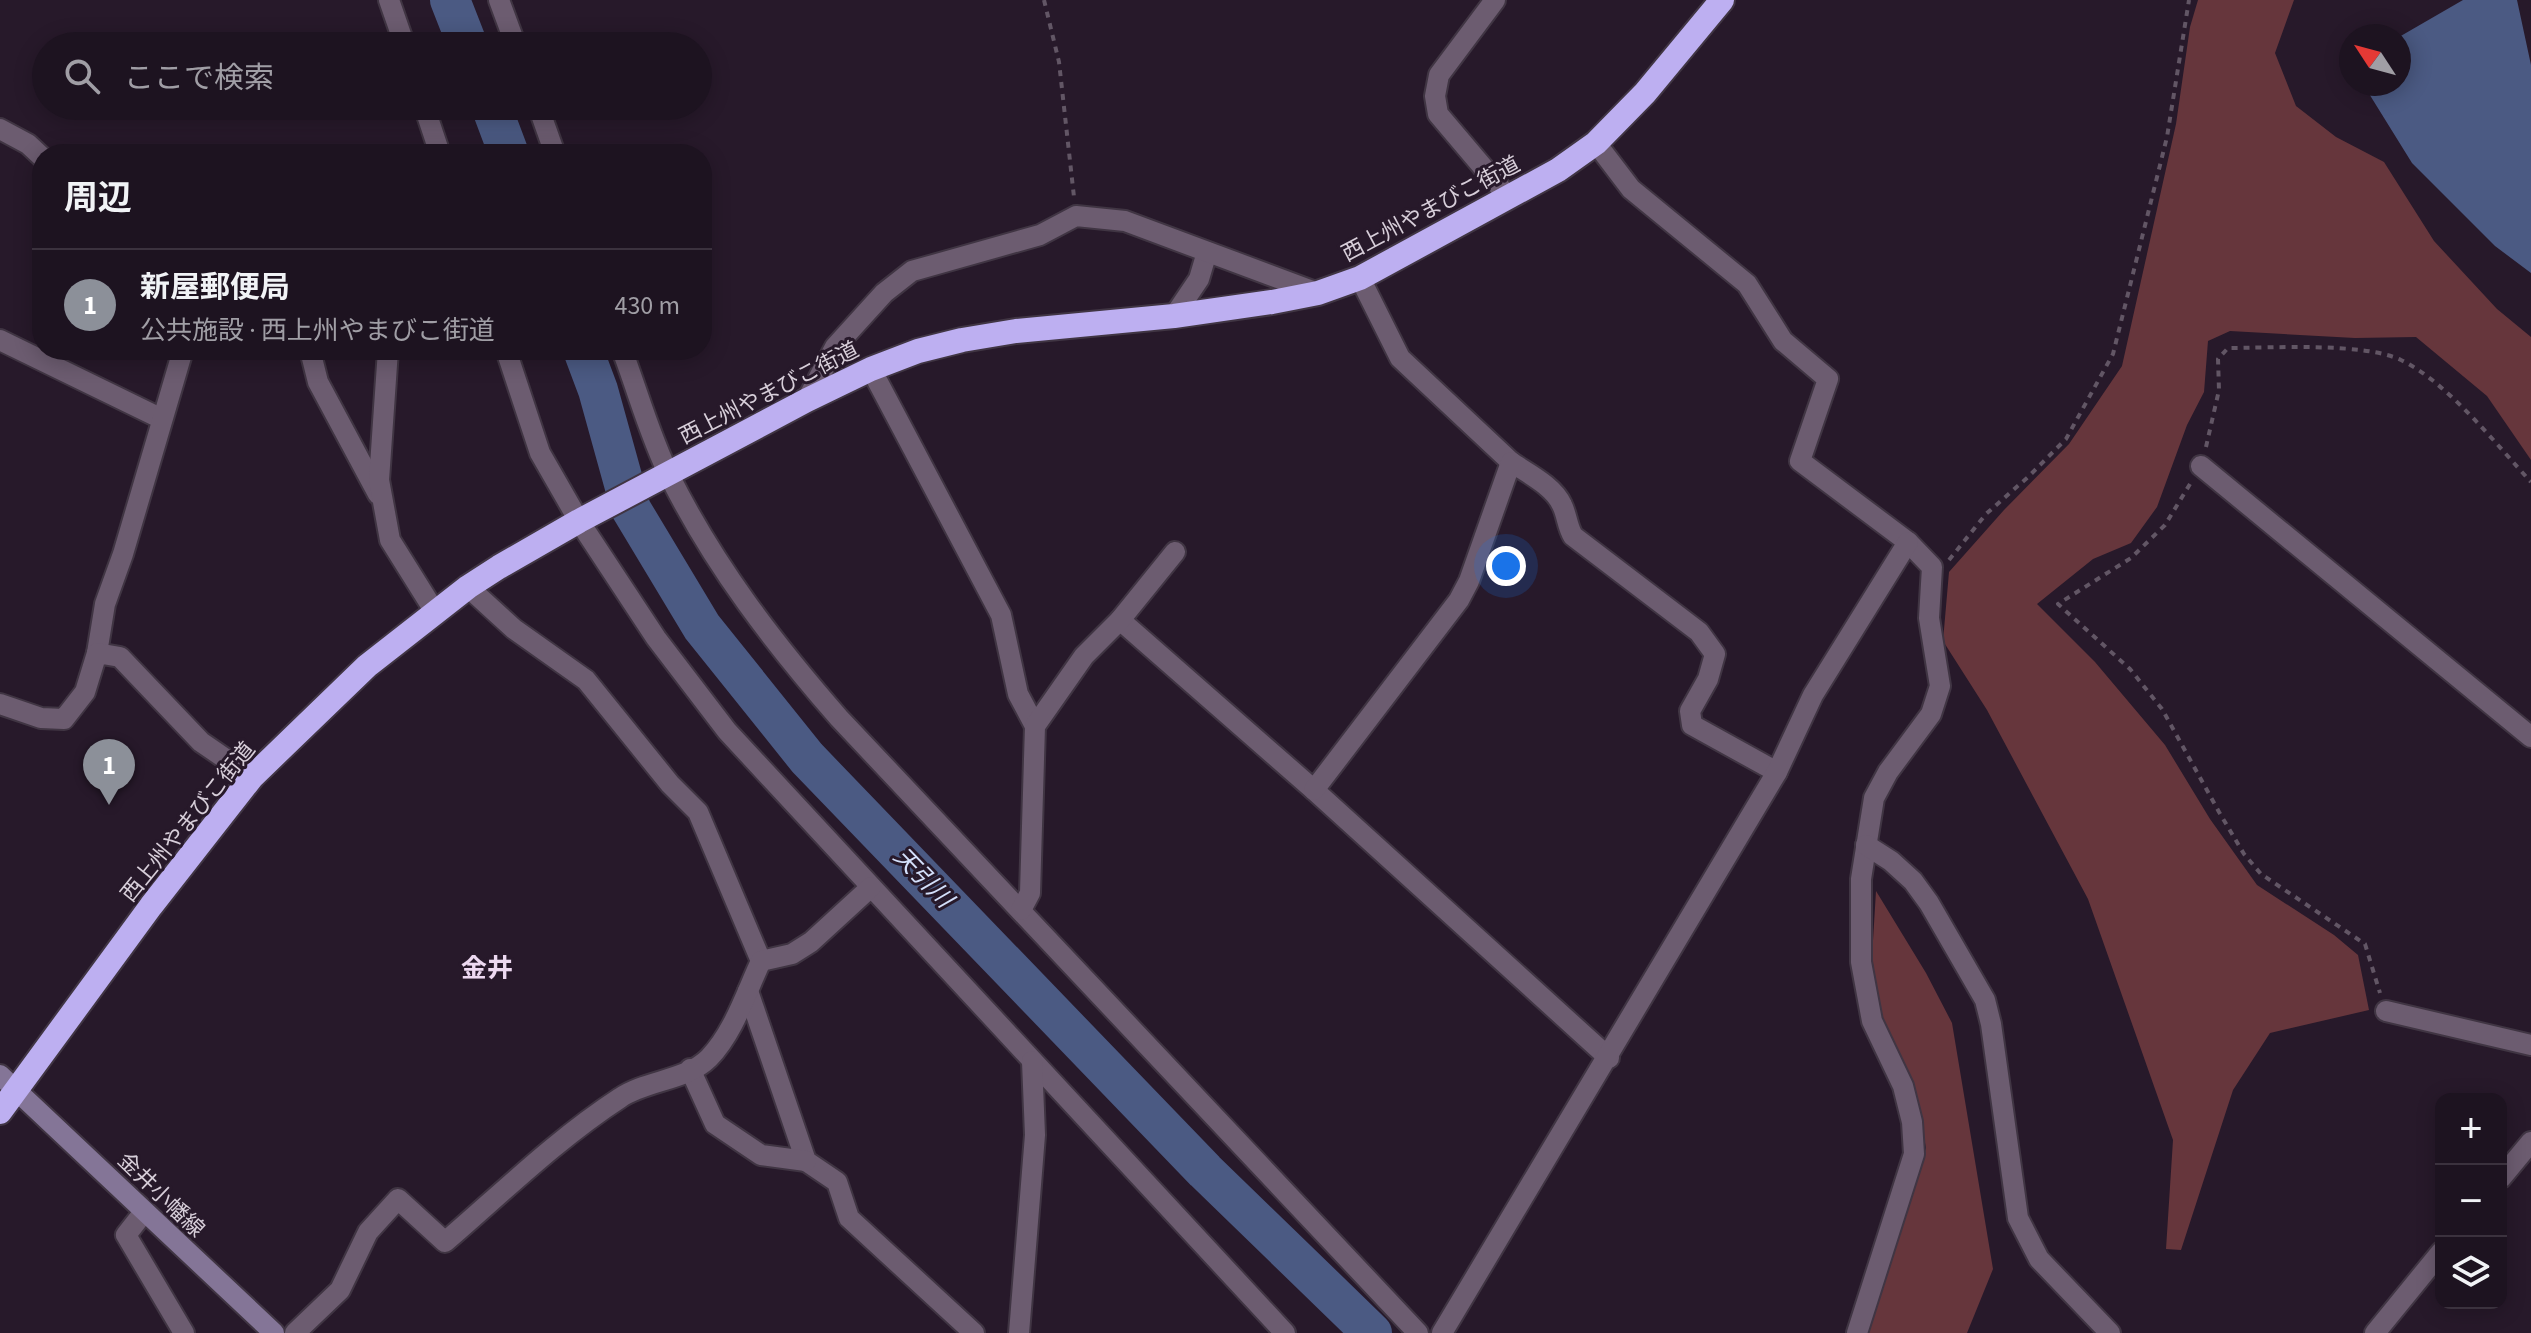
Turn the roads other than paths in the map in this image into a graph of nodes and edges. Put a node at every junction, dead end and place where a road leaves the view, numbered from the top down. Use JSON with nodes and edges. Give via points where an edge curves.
{"nodes":[{"id":1,"x":389,"y":0,"type":"edge"},
{"id":2,"x":499,"y":0,"type":"edge"},
{"id":3,"x":1495,"y":0,"type":"edge"},
{"id":4,"x":1722,"y":0,"type":"edge"},
{"id":5,"x":400,"y":32,"type":"edge"},
{"id":6,"x":511,"y":32,"type":"edge"},
{"id":7,"x":429,"y":120,"type":"edge"},
{"id":8,"x":543,"y":120,"type":"edge"},
{"id":9,"x":0,"y":129,"type":"edge"},
{"id":10,"x":1596,"y":143,"type":"junction"},
{"id":11,"x":437,"y":144,"type":"edge"},
{"id":12,"x":551,"y":144,"type":"edge"},
{"id":13,"x":32,"y":148,"type":"edge"},
{"id":14,"x":1509,"y":198,"type":"junction"},
{"id":15,"x":1207,"y":252,"type":"junction"},
{"id":16,"x":1360,"y":278,"type":"junction"},
{"id":17,"x":1318,"y":293,"type":"junction"},
{"id":18,"x":1174,"y":316,"type":"junction"},
{"id":19,"x":0,"y":340,"type":"edge"},
{"id":20,"x":32,"y":356,"type":"edge"},
{"id":21,"x":41,"y":360,"type":"edge"},
{"id":22,"x":180,"y":360,"type":"edge"},
{"id":23,"x":312,"y":360,"type":"edge"},
{"id":24,"x":387,"y":360,"type":"edge"},
{"id":25,"x":509,"y":360,"type":"edge"},
{"id":26,"x":625,"y":360,"type":"edge"},
{"id":27,"x":871,"y":369,"type":"junction"},
{"id":28,"x":807,"y":400,"type":"junction"},
{"id":29,"x":162,"y":419,"type":"junction"},
{"id":30,"x":1511,"y":462,"type":"junction"},
{"id":31,"x":2201,"y":466,"type":"road end"},
{"id":32,"x":665,"y":476,"type":"junction"},
{"id":33,"x":383,"y":504,"type":"junction"},
{"id":34,"x":586,"y":518,"type":"junction"},
{"id":35,"x":1908,"y":542,"type":"junction"},
{"id":36,"x":1175,"y":552,"type":"dead end"},
{"id":37,"x":468,"y":587,"type":"junction"},
{"id":38,"x":435,"y":612,"type":"junction"},
{"id":39,"x":1120,"y":620,"type":"junction"},
{"id":40,"x":97,"y":653,"type":"junction"},
{"id":41,"x":0,"y":704,"type":"edge"},
{"id":42,"x":1035,"y":726,"type":"junction"},
{"id":43,"x":2531,"y":737,"type":"edge"},
{"id":44,"x":1777,"y":772,"type":"junction"},
{"id":45,"x":252,"y":777,"type":"junction"},
{"id":46,"x":1314,"y":790,"type":"junction"},
{"id":47,"x":1866,"y":845,"type":"junction"},
{"id":48,"x":871,"y":887,"type":"junction"},
{"id":49,"x":1021,"y":910,"type":"junction"},
{"id":50,"x":761,"y":961,"type":"junction"},
{"id":51,"x":748,"y":991,"type":"junction"},
{"id":52,"x":2386,"y":1011,"type":"road end"},
{"id":53,"x":2531,"y":1045,"type":"edge"},
{"id":54,"x":1609,"y":1058,"type":"junction"},
{"id":55,"x":1032,"y":1061,"type":"junction"},
{"id":56,"x":690,"y":1069,"type":"junction"},
{"id":57,"x":8,"y":1082,"type":"edge"},
{"id":58,"x":0,"y":1112,"type":"edge"},
{"id":59,"x":2531,"y":1142,"type":"edge"},
{"id":60,"x":806,"y":1161,"type":"junction"},
{"id":61,"x":2507,"y":1171,"type":"edge"},
{"id":62,"x":144,"y":1212,"type":"junction"},
{"id":63,"x":2435,"y":1259,"type":"edge"},
{"id":64,"x":184,"y":1333,"type":"edge"},
{"id":65,"x":274,"y":1333,"type":"edge"},
{"id":66,"x":295,"y":1333,"type":"edge"},
{"id":67,"x":974,"y":1333,"type":"edge"},
{"id":68,"x":1019,"y":1333,"type":"edge"},
{"id":69,"x":1285,"y":1333,"type":"edge"},
{"id":70,"x":1418,"y":1333,"type":"edge"},
{"id":71,"x":1442,"y":1333,"type":"edge"},
{"id":72,"x":1857,"y":1333,"type":"edge"},
{"id":73,"x":2110,"y":1333,"type":"edge"},
{"id":74,"x":2375,"y":1333,"type":"edge"}],
"edges":[{"from":1,"to":5,"type":"street"},
{"from":2,"to":6,"type":"street"},
{"from":3,"to":14,"type":"street","via":[[1439,75],[1435,96],[1438,114]]},
{"from":4,"to":10,"type":"highway","name":"西上州やまびこ街道"},
{"from":7,"to":11,"type":"street"},
{"from":8,"to":12,"type":"street"},
{"from":9,"to":13,"type":"street"},
{"from":10,"to":14,"type":"highway","name":"西上州やまびこ街道"},
{"from":10,"to":35,"type":"street","via":[[1631,189],[1747,284],[1783,341],[1828,379],[1800,461]]},
{"from":14,"to":16,"type":"highway","name":"西上州やまびこ街道"},
{"from":15,"to":17,"type":"street"},
{"from":15,"to":18,"type":"street","via":[[1199,279]]},
{"from":15,"to":28,"type":"street","via":[[1125,221],[1076,216],[1040,235],[912,271],[884,293],[835,347]]},
{"from":16,"to":17,"type":"highway","name":"西上州やまびこ街道"},
{"from":16,"to":30,"type":"street","via":[[1400,358]]},
{"from":17,"to":18,"type":"highway","name":"西上州やまびこ街道"},
{"from":18,"to":27,"type":"highway","name":"西上州やまびこ街道","via":[[962,340]]},
{"from":19,"to":20,"type":"street"},
{"from":21,"to":29,"type":"street"},
{"from":22,"to":29,"type":"street"},
{"from":23,"to":33,"type":"street","via":[[318,382]]},
{"from":24,"to":33,"type":"street","via":[[379,480]]},
{"from":25,"to":34,"type":"street","via":[[540,453]]},
{"from":26,"to":32,"type":"street"},
{"from":27,"to":28,"type":"highway","name":"西上州やまびこ街道"},
{"from":27,"to":42,"type":"street","via":[[1001,615],[1018,694]]},
{"from":28,"to":32,"type":"highway","name":"西上州やまびこ街道"},
{"from":29,"to":40,"type":"street","via":[[105,604]]},
{"from":30,"to":44,"type":"street","via":[[1562,503],[1573,536],[1699,632],[1715,654],[1690,711],[1692,725]]},
{"from":30,"to":46,"type":"street","via":[[1459,600]]},
{"from":31,"to":43,"type":"street"},
{"from":32,"to":34,"type":"highway","name":"西上州やまびこ街道"},
{"from":32,"to":49,"type":"street","via":[[775,645]]},
{"from":33,"to":38,"type":"street","via":[[390,540]]},
{"from":34,"to":37,"type":"highway","name":"西上州やまびこ街道"},
{"from":34,"to":48,"type":"street","via":[[656,638],[727,731]]},
{"from":35,"to":44,"type":"street","via":[[1813,695]]},
{"from":35,"to":47,"type":"street","via":[[1932,567],[1929,618],[1940,686],[1931,714],[1874,798]]},
{"from":36,"to":39,"type":"street"},
{"from":37,"to":38,"type":"highway","name":"西上州やまびこ街道"},
{"from":37,"to":50,"type":"street","via":[[514,629],[586,680],[698,812]]},
{"from":38,"to":45,"type":"highway","name":"西上州やまびこ街道","via":[[367,666]]},
{"from":39,"to":42,"type":"street","via":[[1084,656]]},
{"from":39,"to":46,"type":"street"},
{"from":40,"to":41,"type":"street","via":[[85,692],[64,719],[41,718]]},
{"from":40,"to":45,"type":"street","via":[[120,657],[201,742]]},
{"from":42,"to":49,"type":"street","via":[[1030,893]]},
{"from":44,"to":54,"type":"street"},
{"from":45,"to":57,"type":"highway","name":"西上州やまびこ街道"},
{"from":46,"to":54,"type":"street"},
{"from":47,"to":72,"type":"street","via":[[1861,962],[1872,1021],[1903,1086],[1914,1154]]},
{"from":47,"to":73,"type":"street","via":[[1913,881],[1985,1000],[2018,1218],[2039,1259]]},
{"from":48,"to":50,"type":"street","via":[[811,942],[792,954]]},
{"from":48,"to":55,"type":"street"},
{"from":49,"to":70,"type":"street"},
{"from":50,"to":51,"type":"street"},
{"from":51,"to":56,"type":"street","via":[[708,1059]]},
{"from":51,"to":60,"type":"street"},
{"from":52,"to":53,"type":"street"},
{"from":54,"to":71,"type":"street"},
{"from":55,"to":68,"type":"street","via":[[1035,1135]]},
{"from":55,"to":69,"type":"street"},
{"from":56,"to":60,"type":"street","via":[[715,1124],[761,1155]]},
{"from":56,"to":66,"type":"street","via":[[625,1094],[592,1115],[445,1242],[398,1199],[368,1232],[340,1290]]},
{"from":57,"to":58,"type":"highway","name":"西上州やまびこ街道"},
{"from":57,"to":62,"type":"main road","name":"金井小幡線"},
{"from":59,"to":61,"type":"street"},
{"from":60,"to":67,"type":"street","via":[[837,1182],[849,1218]]},
{"from":62,"to":64,"type":"street","via":[[126,1235]]},
{"from":62,"to":65,"type":"main road","name":"金井小幡線"},
{"from":63,"to":74,"type":"street"}]}
